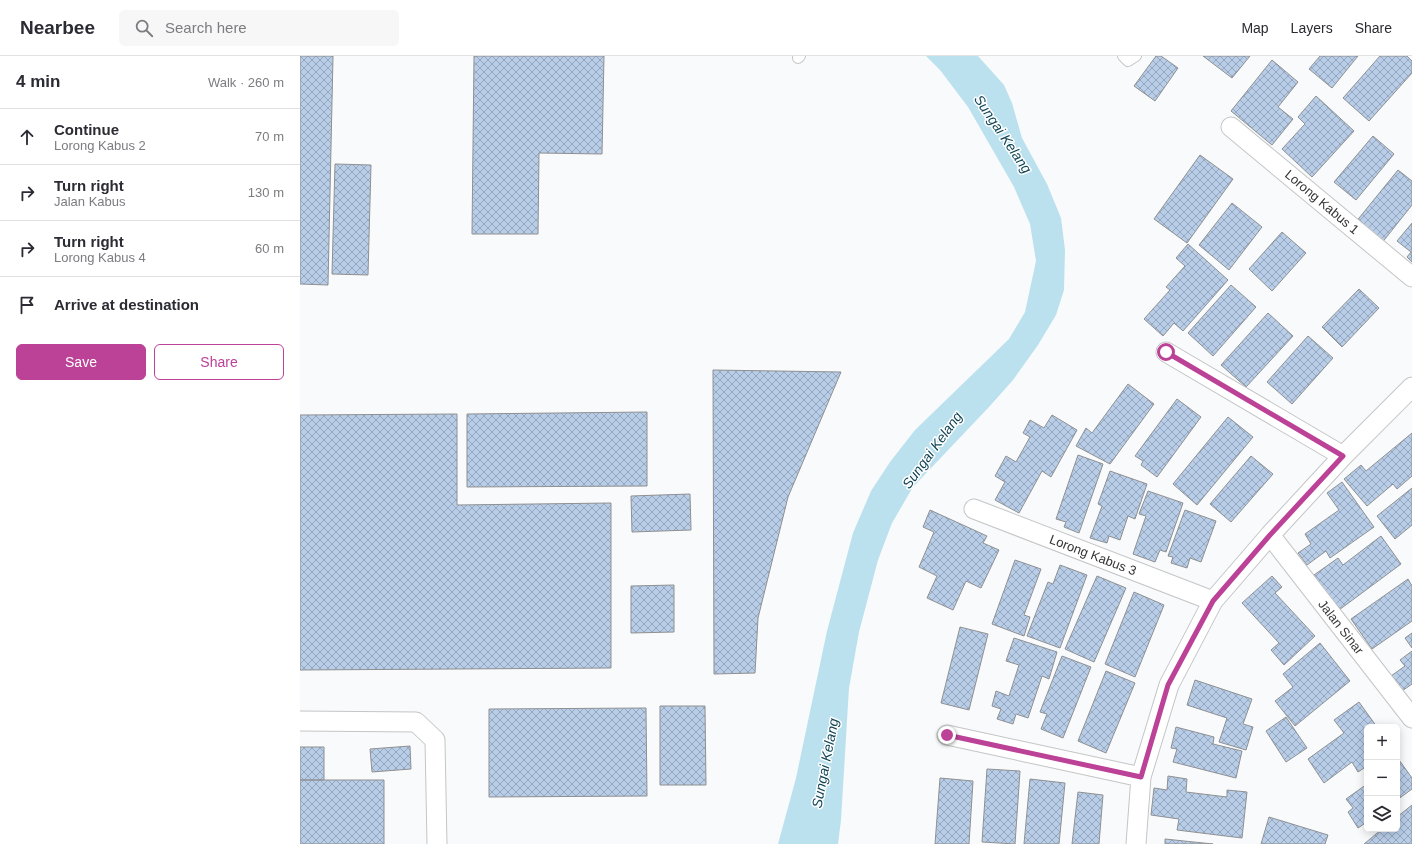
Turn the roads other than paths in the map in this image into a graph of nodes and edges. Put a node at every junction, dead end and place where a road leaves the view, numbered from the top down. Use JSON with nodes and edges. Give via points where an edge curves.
{"nodes":[{"id":1,"x":1123,"y":56,"type":"edge"},
{"id":2,"x":1136,"y":56,"type":"edge"},
{"id":3,"x":1231,"y":127,"type":"dead end"},
{"id":4,"x":1412,"y":277,"type":"edge"},
{"id":5,"x":1166,"y":352,"type":"dead end"},
{"id":6,"x":1412,"y":387,"type":"edge"},
{"id":7,"x":1343,"y":456,"type":"junction"},
{"id":8,"x":974,"y":508,"type":"dead end"},
{"id":9,"x":1270,"y":535,"type":"junction"},
{"id":10,"x":1213,"y":601,"type":"junction"},
{"id":11,"x":1412,"y":718,"type":"edge"},
{"id":12,"x":300,"y":721,"type":"edge"},
{"id":13,"x":947,"y":735,"type":"dead end"},
{"id":14,"x":1141,"y":777,"type":"junction"},
{"id":15,"x":437,"y":844,"type":"edge"},
{"id":16,"x":1136,"y":844,"type":"edge"}],
"edges":[{"from":1,"to":2,"type":"lane","via":[[1128,61]]},
{"from":3,"to":4,"type":"street","name":"Lorong Kabus 1"},
{"from":5,"to":7,"type":"street"},
{"from":6,"to":7,"type":"street"},
{"from":7,"to":9,"type":"street"},
{"from":8,"to":10,"type":"street","name":"Lorong Kabus 3"},
{"from":9,"to":10,"type":"street"},
{"from":9,"to":11,"type":"street","name":"Jalan Sinar"},
{"from":10,"to":14,"type":"street","via":[[1168,685]]},
{"from":12,"to":15,"type":"street","via":[[416,722],[436,740]]},
{"from":13,"to":14,"type":"street"},
{"from":14,"to":16,"type":"street"}]}
